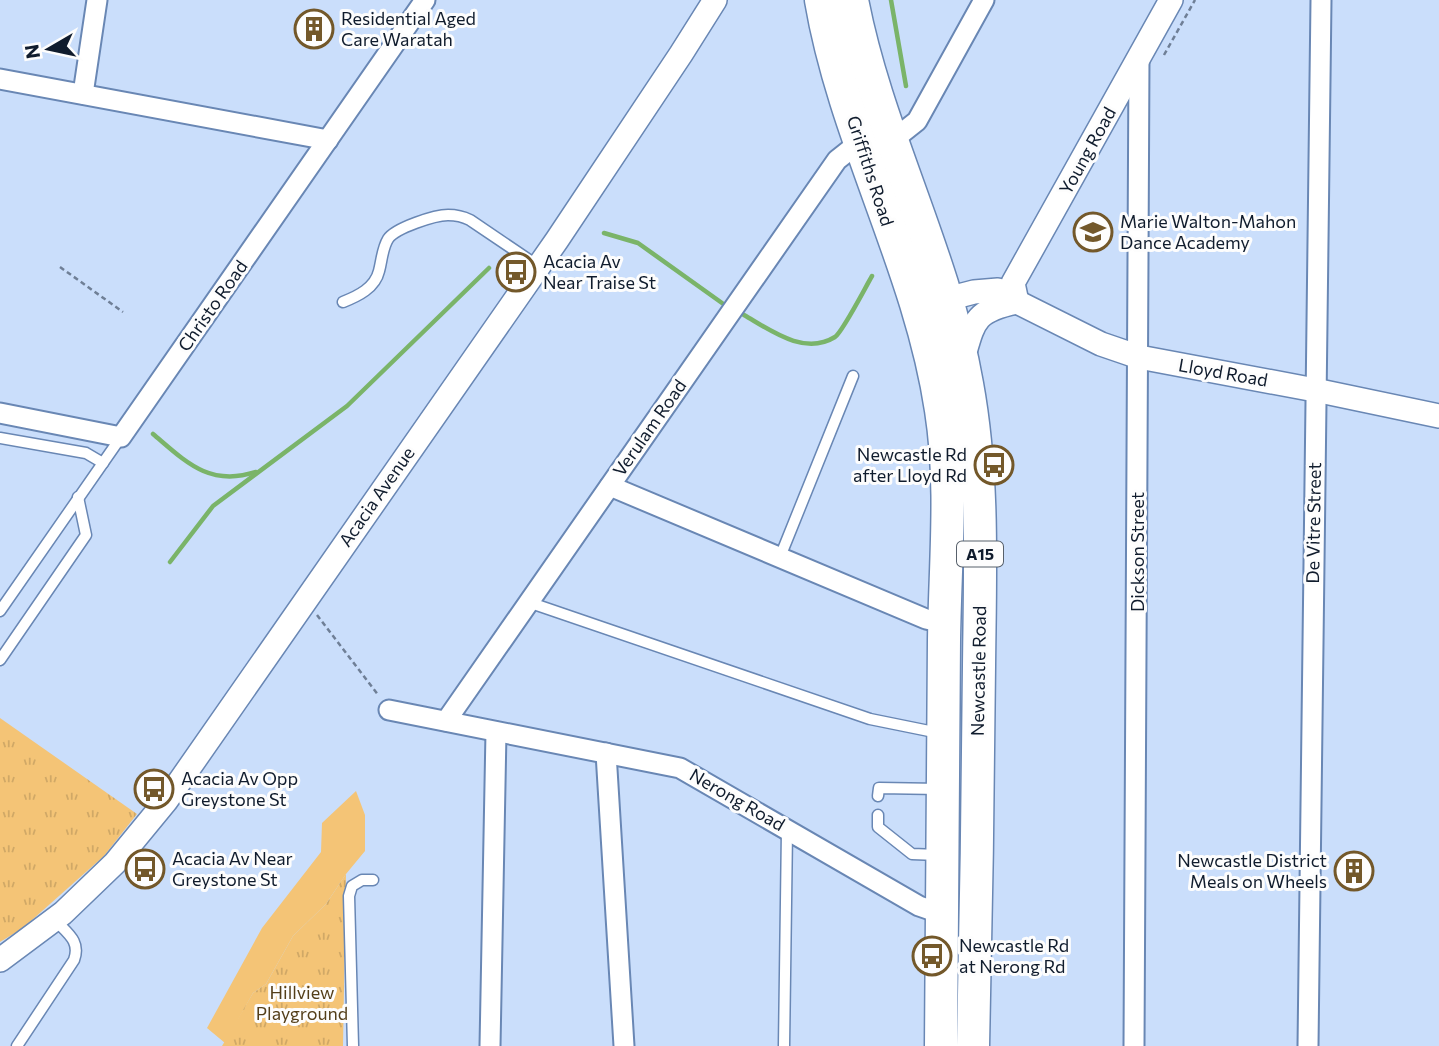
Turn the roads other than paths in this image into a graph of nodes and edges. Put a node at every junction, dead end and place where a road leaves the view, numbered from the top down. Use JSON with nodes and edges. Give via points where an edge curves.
{"nodes":[{"id":1,"x":97,"y":0,"type":"edge"},
{"id":2,"x":425,"y":0,"type":"edge"},
{"id":3,"x":715,"y":0,"type":"edge"},
{"id":4,"x":821,"y":0,"type":"edge"},
{"id":5,"x":852,"y":0,"type":"edge"},
{"id":6,"x":984,"y":0,"type":"edge"},
{"id":7,"x":1171,"y":0,"type":"edge"},
{"id":8,"x":1321,"y":0,"type":"edge"},
{"id":9,"x":1139,"y":59,"type":"junction"},
{"id":10,"x":0,"y":79,"type":"edge"},
{"id":11,"x":83,"y":94,"type":"junction"},
{"id":12,"x":328,"y":140,"type":"junction"},
{"id":13,"x":893,"y":140,"type":"junction"},
{"id":14,"x":861,"y":141,"type":"junction"},
{"id":15,"x":538,"y":267,"type":"junction"},
{"id":16,"x":947,"y":299,"type":"junction"},
{"id":17,"x":343,"y":302,"type":"dead end"},
{"id":18,"x":1017,"y":302,"type":"junction"},
{"id":19,"x":926,"y":340,"type":"junction"},
{"id":20,"x":1139,"y":357,"type":"junction"},
{"id":21,"x":963,"y":359,"type":"junction"},
{"id":22,"x":853,"y":376,"type":"dead end"},
{"id":23,"x":1315,"y":390,"type":"junction"},
{"id":24,"x":0,"y":413,"type":"edge"},
{"id":25,"x":1439,"y":416,"type":"edge"},
{"id":26,"x":121,"y":437,"type":"junction"},
{"id":27,"x":0,"y":438,"type":"edge"},
{"id":28,"x":103,"y":463,"type":"junction"},
{"id":29,"x":610,"y":486,"type":"junction"},
{"id":30,"x":78,"y":497,"type":"junction"},
{"id":31,"x":780,"y":557,"type":"junction"},
{"id":32,"x":528,"y":602,"type":"junction"},
{"id":33,"x":0,"y":611,"type":"edge"},
{"id":34,"x":944,"y":623,"type":"junction"},
{"id":35,"x":0,"y":660,"type":"edge"},
{"id":36,"x":389,"y":710,"type":"road end"},
{"id":37,"x":446,"y":720,"type":"junction"},
{"id":38,"x":496,"y":732,"type":"junction"},
{"id":39,"x":943,"y":733,"type":"junction"},
{"id":40,"x":606,"y":753,"type":"junction"},
{"id":41,"x":943,"y":790,"type":"junction"},
{"id":42,"x":878,"y":796,"type":"dead end"},
{"id":43,"x":878,"y":815,"type":"dead end"},
{"id":44,"x":787,"y":829,"type":"junction"},
{"id":45,"x":942,"y":856,"type":"junction"},
{"id":46,"x":373,"y":880,"type":"dead end"},
{"id":47,"x":942,"y":914,"type":"junction"},
{"id":48,"x":976,"y":918,"type":"junction"},
{"id":49,"x":54,"y":919,"type":"junction"},
{"id":50,"x":0,"y":960,"type":"edge"},
{"id":51,"x":16,"y":1046,"type":"edge"},
{"id":52,"x":353,"y":1046,"type":"edge"},
{"id":53,"x":490,"y":1046,"type":"edge"},
{"id":54,"x":624,"y":1046,"type":"edge"},
{"id":55,"x":784,"y":1046,"type":"edge"},
{"id":56,"x":941,"y":1046,"type":"edge"},
{"id":57,"x":973,"y":1046,"type":"edge"},
{"id":58,"x":1134,"y":1046,"type":"edge"},
{"id":59,"x":1308,"y":1046,"type":"edge"}],
"edges":[{"from":1,"to":11,"type":"street"},
{"from":2,"to":12,"type":"street","name":"Christo Road"},
{"from":3,"to":15,"type":"street","name":"Acacia Avenue"},
{"from":4,"to":14,"type":"highway","name":"Griffiths Road","number":"A15","via":[[834,60]]},
{"from":5,"to":13,"type":"highway","name":"Griffiths Road","number":"A15"},
{"from":6,"to":13,"type":"street","via":[[917,121]]},
{"from":7,"to":9,"type":"street","name":"Young Road"},
{"from":8,"to":23,"type":"street","name":"De Vitre Street"},
{"from":9,"to":18,"type":"street","name":"Young Road","via":[[1013,283]]},
{"from":9,"to":20,"type":"street","name":"Dickson Street"},
{"from":10,"to":11,"type":"street"},
{"from":11,"to":12,"type":"street"},
{"from":12,"to":26,"type":"street","name":"Christo Road"},
{"from":13,"to":16,"type":"highway","name":"Griffiths Road","number":"A15"},
{"from":14,"to":19,"type":"highway","name":"Griffiths Road","number":"A15"},
{"from":14,"to":29,"type":"street","name":"Verulam Road","via":[[837,160]]},
{"from":15,"to":17,"type":"lane","via":[[470,220],[444,215],[390,236],[373,284]]},
{"from":15,"to":49,"type":"street","name":"Acacia Avenue","via":[[166,801],[115,863]]},
{"from":16,"to":18,"type":"street","name":"Lloyd Road","via":[[995,290]]},
{"from":16,"to":19,"type":"street"},
{"from":16,"to":21,"type":"highway","name":"Newcastle Road","number":"A15"},
{"from":18,"to":20,"type":"street","name":"Lloyd Road","via":[[1101,344]]},
{"from":18,"to":21,"type":"street","via":[[991,309],[977,319]]},
{"from":19,"to":34,"type":"highway","name":"Newcastle Road","number":"A15","via":[[942,410],[947,459]]},
{"from":20,"to":23,"type":"street","name":"Lloyd Road"},
{"from":20,"to":58,"type":"street","name":"Dickson Street"},
{"from":21,"to":48,"type":"highway","name":"Newcastle Road","number":"A15","via":[[979,500]]},
{"from":22,"to":31,"type":"lane"},
{"from":23,"to":25,"type":"street","name":"Lloyd Road"},
{"from":23,"to":59,"type":"street","name":"De Vitre Street"},
{"from":24,"to":26,"type":"street"},
{"from":26,"to":28,"type":"lane","name":"Christo Road"},
{"from":27,"to":28,"type":"lane","via":[[86,453]]},
{"from":28,"to":30,"type":"lane","name":"Christo Road"},
{"from":29,"to":31,"type":"street"},
{"from":29,"to":32,"type":"street","name":"Verulam Road"},
{"from":30,"to":33,"type":"lane","name":"Christo Road"},
{"from":30,"to":35,"type":"lane","via":[[86,535]]},
{"from":31,"to":34,"type":"street"},
{"from":32,"to":37,"type":"street","name":"Verulam Road"},
{"from":32,"to":39,"type":"lane","via":[[870,719]]},
{"from":34,"to":39,"type":"highway","name":"Newcastle Road","number":"A15"},
{"from":36,"to":37,"type":"street","name":"Nerong Road"},
{"from":37,"to":38,"type":"street","name":"Nerong Road"},
{"from":38,"to":40,"type":"street","name":"Nerong Road"},
{"from":38,"to":53,"type":"street"},
{"from":39,"to":41,"type":"highway","name":"Newcastle Road","number":"A15"},
{"from":40,"to":44,"type":"street","name":"Nerong Road","via":[[680,768]]},
{"from":40,"to":54,"type":"street"},
{"from":41,"to":42,"type":"lane","via":[[879,788]]},
{"from":41,"to":45,"type":"highway","name":"Newcastle Road","number":"A15"},
{"from":43,"to":45,"type":"lane","via":[[878,827],[912,854]]},
{"from":44,"to":47,"type":"street","name":"Nerong Road","via":[[919,906]]},
{"from":44,"to":55,"type":"lane"},
{"from":45,"to":47,"type":"highway","name":"Newcastle Road","number":"A15"},
{"from":46,"to":52,"type":"lane","via":[[352,886],[349,896]]},
{"from":47,"to":48,"type":"highway"},
{"from":47,"to":56,"type":"highway","name":"Newcastle Road","number":"A15"},
{"from":48,"to":57,"type":"highway","name":"Newcastle Road","number":"A15"},
{"from":49,"to":50,"type":"street","name":"Acacia Avenue"},
{"from":49,"to":51,"type":"lane","via":[[78,951]]}]}
